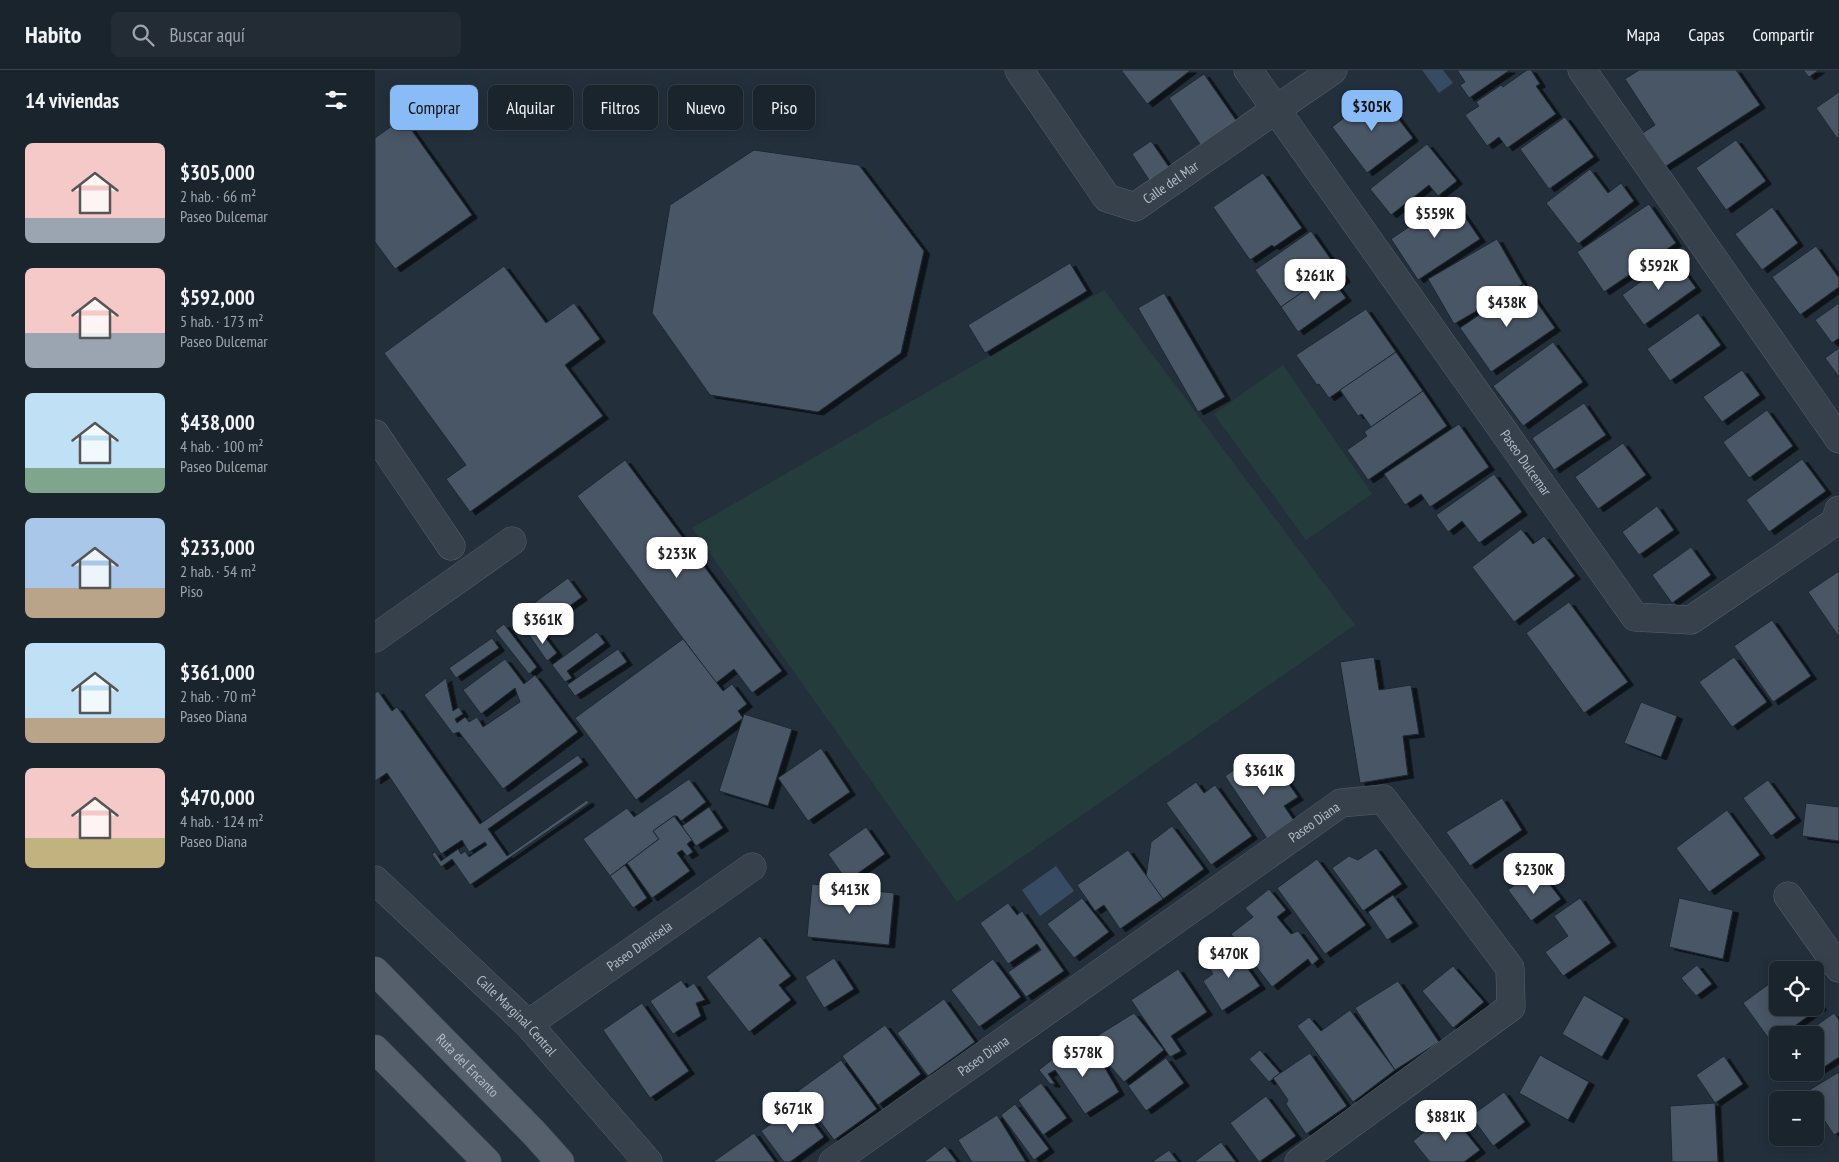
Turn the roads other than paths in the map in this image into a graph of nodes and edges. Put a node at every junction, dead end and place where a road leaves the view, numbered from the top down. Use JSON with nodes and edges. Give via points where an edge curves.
{"nodes":[{"id":1,"x":1019,"y":70,"type":"edge"},
{"id":2,"x":1248,"y":70,"type":"edge"},
{"id":3,"x":1333,"y":70,"type":"edge"},
{"id":4,"x":1583,"y":70,"type":"edge"},
{"id":5,"x":1277,"y":110,"type":"junction"},
{"id":6,"x":375,"y":434,"type":"edge"},
{"id":7,"x":1839,"y":438,"type":"edge"},
{"id":8,"x":1839,"y":510,"type":"edge"},
{"id":9,"x":512,"y":541,"type":"dead end"},
{"id":10,"x":451,"y":546,"type":"dead end"},
{"id":11,"x":375,"y":638,"type":"edge"},
{"id":12,"x":752,"y":868,"type":"dead end"},
{"id":13,"x":375,"y":880,"type":"edge"},
{"id":14,"x":1788,"y":896,"type":"dead end"},
{"id":15,"x":1839,"y":968,"type":"edge"},
{"id":16,"x":375,"y":971,"type":"edge"},
{"id":17,"x":528,"y":1024,"type":"junction"},
{"id":18,"x":375,"y":1049,"type":"edge"},
{"id":19,"x":487,"y":1162,"type":"edge"},
{"id":20,"x":560,"y":1162,"type":"edge"},
{"id":21,"x":648,"y":1162,"type":"edge"},
{"id":22,"x":833,"y":1162,"type":"edge"},
{"id":23,"x":1299,"y":1162,"type":"edge"}],
"edges":[{"from":1,"to":5,"type":"street","name":"Calle del Mar","via":[[1107,198],[1135,207]]},
{"from":2,"to":5,"type":"street"},
{"from":3,"to":5,"type":"street","name":"Calle del Mar"},
{"from":4,"to":7,"type":"street"},
{"from":5,"to":8,"type":"street","name":"Paseo Dulcemar","via":[[1635,617],[1691,620],[1835,522]]},
{"from":6,"to":10,"type":"street"},
{"from":9,"to":11,"type":"street"},
{"from":12,"to":17,"type":"street","name":"Paseo Damisela"},
{"from":13,"to":17,"type":"street","name":"Calle Marginal Central"},
{"from":14,"to":15,"type":"street"},
{"from":16,"to":20,"type":"main road","name":"Ruta del Encanto"},
{"from":17,"to":21,"type":"street","name":"Calle Marginal Central"},
{"from":18,"to":19,"type":"main road"},
{"from":22,"to":23,"type":"street","name":"Paseo Diana","via":[[1341,803],[1383,798],[1510,968],[1511,1007]]}]}
